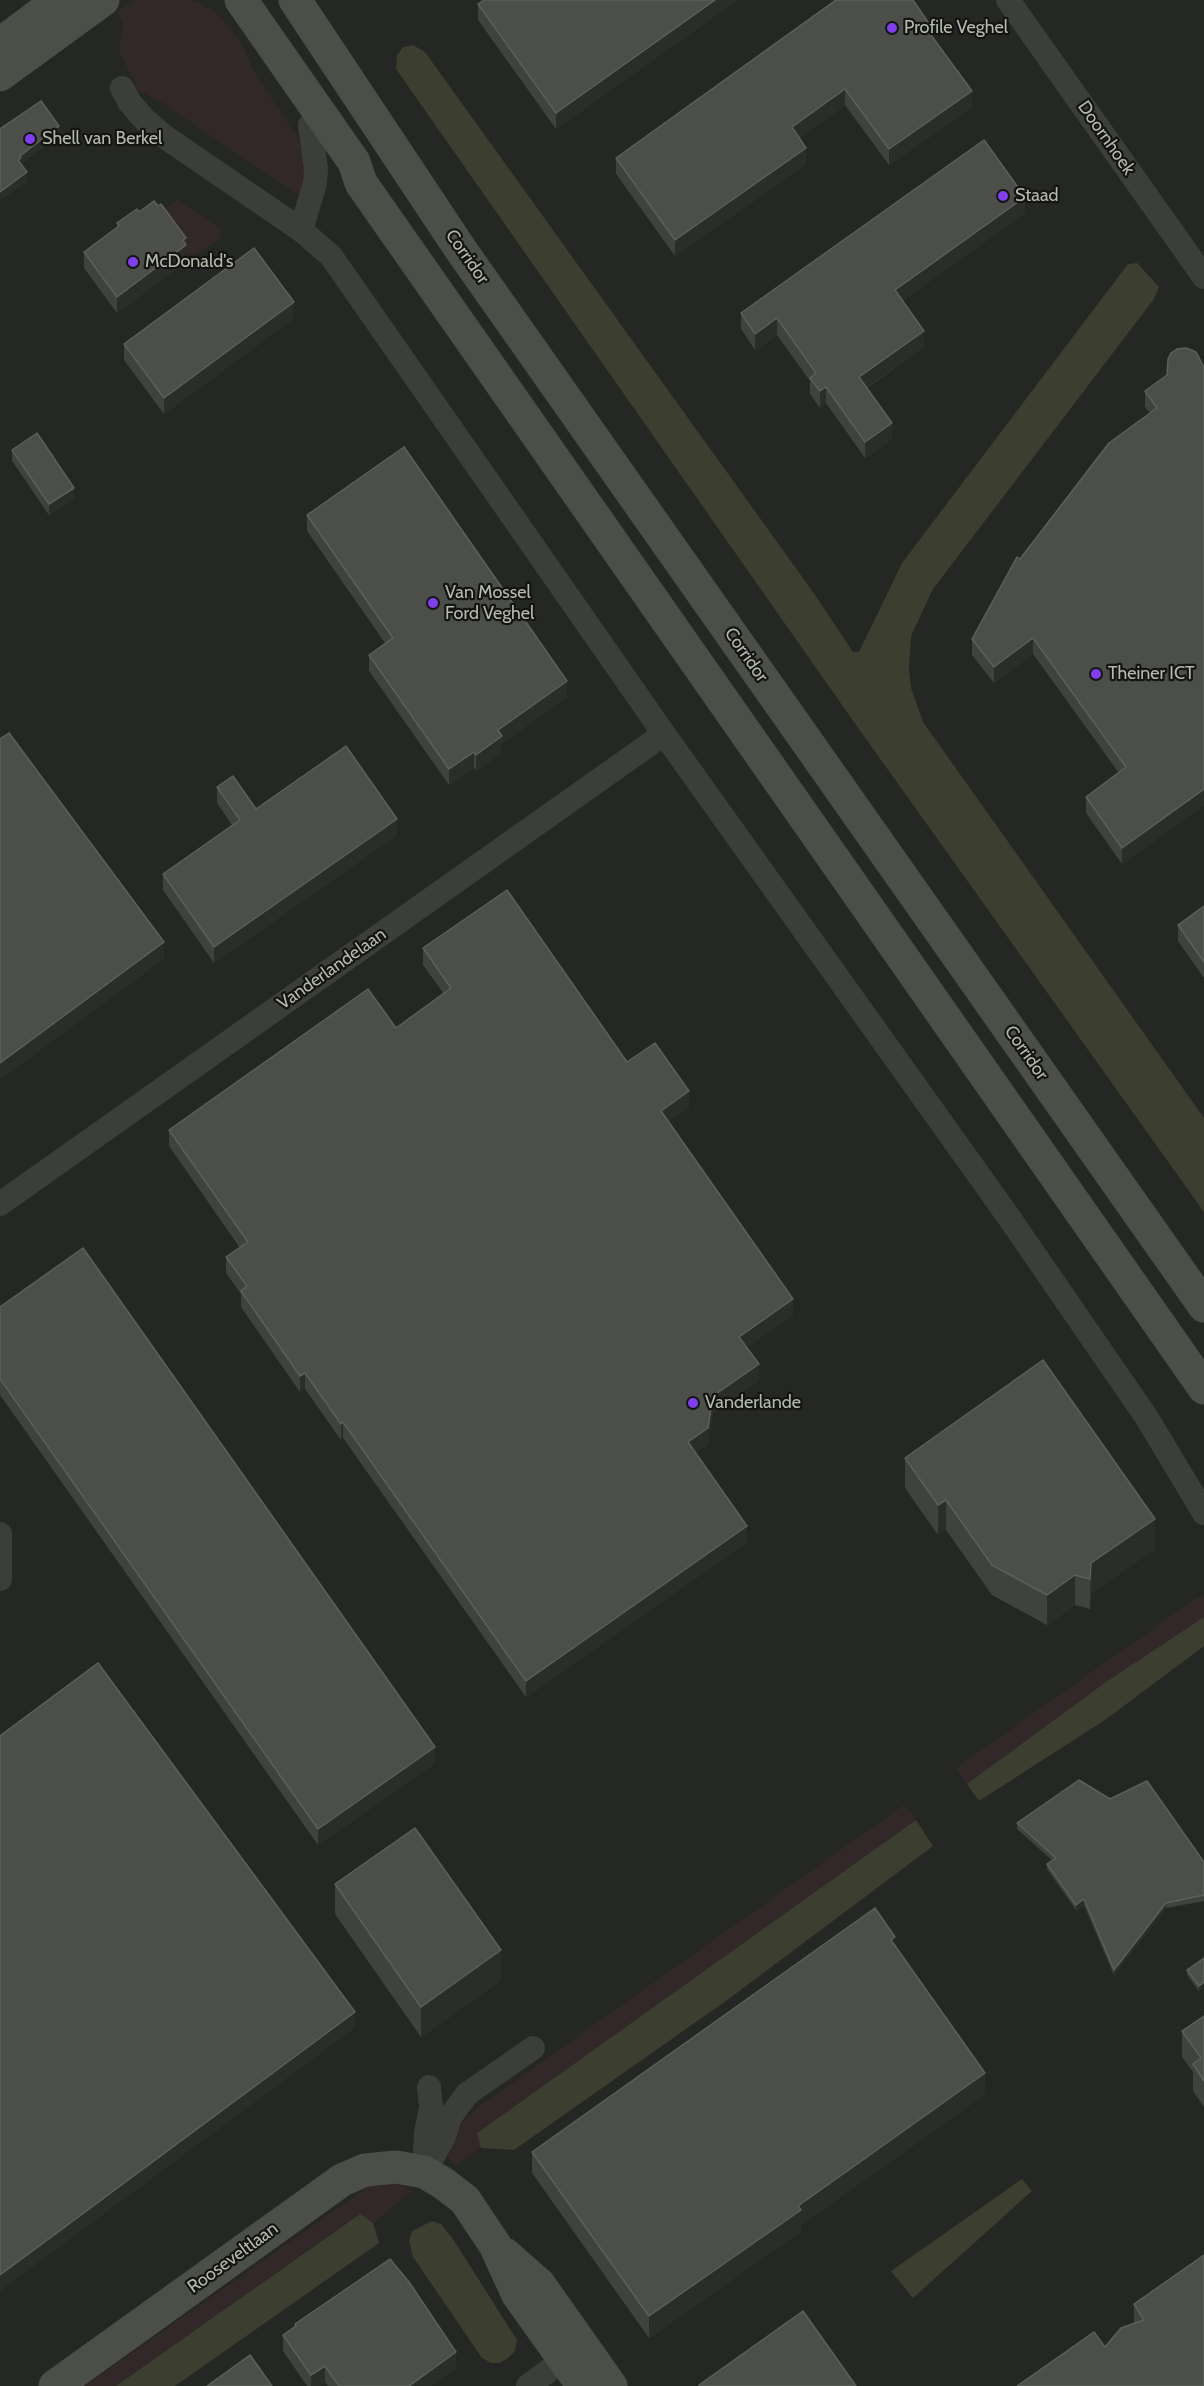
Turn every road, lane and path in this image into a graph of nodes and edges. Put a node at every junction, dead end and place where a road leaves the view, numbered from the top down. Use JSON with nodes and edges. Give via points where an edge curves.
{"nodes":[{"id":1,"x":103,"y":0,"type":"edge"},
{"id":2,"x":119,"y":0,"type":"edge"},
{"id":3,"x":220,"y":0,"type":"edge"},
{"id":4,"x":241,"y":0,"type":"edge"},
{"id":5,"x":295,"y":0,"type":"edge"},
{"id":6,"x":1008,"y":0,"type":"edge"},
{"id":7,"x":57,"y":8,"type":"edge"},
{"id":8,"x":0,"y":44,"type":"edge"},
{"id":9,"x":0,"y":75,"type":"edge"},
{"id":10,"x":122,"y":88,"type":"dead end"},
{"id":11,"x":310,"y":125,"type":"junction"},
{"id":12,"x":361,"y":183,"type":"junction"},
{"id":13,"x":301,"y":230,"type":"junction"},
{"id":14,"x":1204,"y":277,"type":"edge"},
{"id":15,"x":664,"y":734,"type":"junction"},
{"id":16,"x":0,"y":1204,"type":"edge"},
{"id":17,"x":1204,"y":1306,"type":"edge"},
{"id":18,"x":1204,"y":1388,"type":"edge"},
{"id":19,"x":1204,"y":1513,"type":"edge"},
{"id":20,"x":0,"y":1534,"type":"edge"},
{"id":21,"x":0,"y":1579,"type":"edge"},
{"id":22,"x":533,"y":2048,"type":"dead end"},
{"id":23,"x":429,"y":2087,"type":"dead end"},
{"id":24,"x":424,"y":2172,"type":"junction"},
{"id":25,"x":573,"y":2353,"type":"junction"},
{"id":26,"x":55,"y":2386,"type":"edge"},
{"id":27,"x":528,"y":2386,"type":"edge"},
{"id":28,"x":583,"y":2386,"type":"edge"},
{"id":29,"x":611,"y":2386,"type":"edge"}],
"edges":[{"from":1,"to":2,"type":"main road"},
{"from":1,"to":7,"type":"main road"},
{"from":3,"to":11,"type":"main road","via":[[258,47]]},
{"from":4,"to":12,"type":"main road","via":[[354,162]]},
{"from":5,"to":17,"type":"main road","name":"Corridor","via":[[461,250]]},
{"from":6,"to":14,"type":"street","name":"Doornhoek"},
{"from":7,"to":8,"type":"main road"},
{"from":7,"to":9,"type":"main road"},
{"from":10,"to":13,"type":"street","via":[[130,103],[165,137]]},
{"from":11,"to":12,"type":"main road","via":[[343,169]]},
{"from":11,"to":13,"type":"street","via":[[315,183]]},
{"from":12,"to":18,"type":"main road"},
{"from":13,"to":15,"type":"street","via":[[331,256],[363,299]]},
{"from":15,"to":16,"type":"street","name":"Vanderlandelaan"},
{"from":15,"to":19,"type":"street","via":[[1021,1236],[1147,1418]]},
{"from":20,"to":21,"type":"street"},
{"from":22,"to":24,"type":"street","via":[[467,2094],[450,2117],[444,2137]]},
{"from":23,"to":24,"type":"street","via":[[431,2106]]},
{"from":24,"to":25,"type":"main road","via":[[465,2200],[495,2245],[518,2295]]},
{"from":24,"to":26,"type":"main road","name":"Rooseveltlaan","via":[[396,2167],[365,2170],[342,2180]]},
{"from":25,"to":27,"type":"street"},
{"from":25,"to":28,"type":"main road"},
{"from":25,"to":29,"type":"main road"}]}
